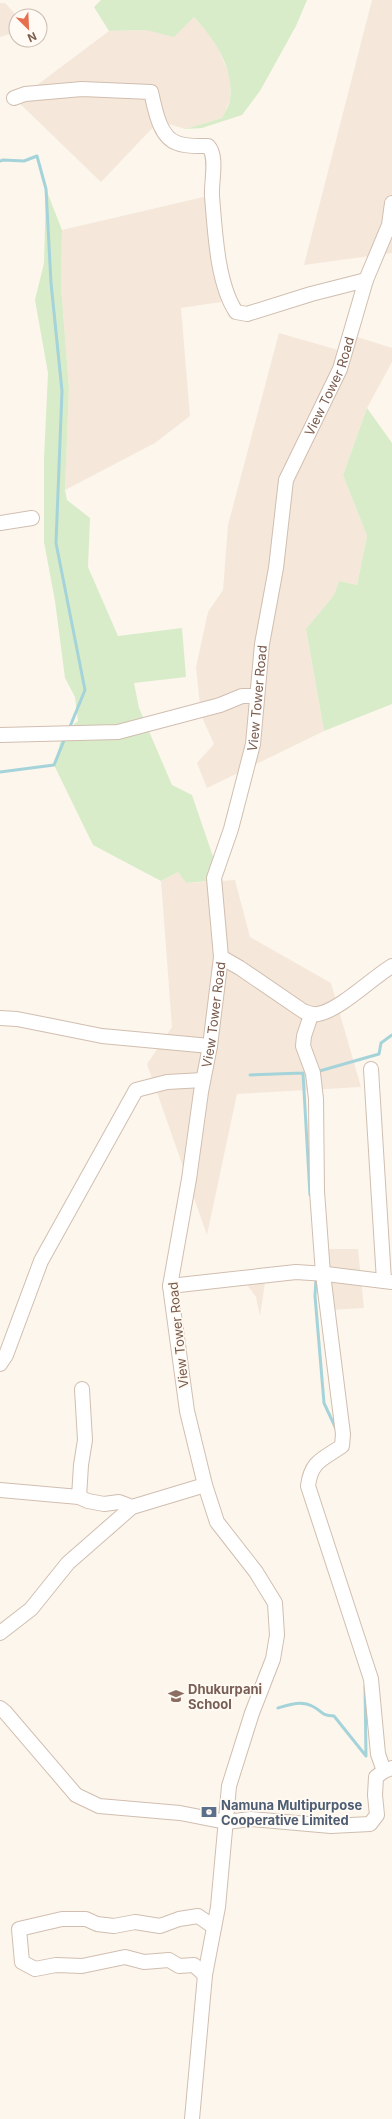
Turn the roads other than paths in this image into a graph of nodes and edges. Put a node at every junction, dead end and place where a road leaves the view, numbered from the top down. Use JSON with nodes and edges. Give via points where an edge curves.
{"nodes":[{"id":1,"x":14,"y":98,"type":"dead end"},
{"id":2,"x":392,"y":203,"type":"edge"},
{"id":3,"x":366,"y":280,"type":"junction"},
{"id":4,"x":32,"y":518,"type":"dead end"},
{"id":5,"x":0,"y":523,"type":"edge"},
{"id":6,"x":257,"y":696,"type":"junction"},
{"id":7,"x":0,"y":735,"type":"edge"},
{"id":8,"x":221,"y":957,"type":"junction"},
{"id":9,"x":392,"y":966,"type":"edge"},
{"id":10,"x":312,"y":1014,"type":"junction"},
{"id":11,"x":0,"y":1018,"type":"edge"},
{"id":12,"x":210,"y":1046,"type":"junction"},
{"id":13,"x":371,"y":1069,"type":"dead end"},
{"id":14,"x":203,"y":1080,"type":"junction"},
{"id":15,"x":323,"y":1274,"type":"junction"},
{"id":16,"x":388,"y":1282,"type":"edge"},
{"id":17,"x":170,"y":1286,"type":"junction"},
{"id":18,"x":0,"y":1364,"type":"edge"},
{"id":19,"x":82,"y":1389,"type":"dead end"},
{"id":20,"x":205,"y":1485,"type":"junction"},
{"id":21,"x":0,"y":1490,"type":"edge"},
{"id":22,"x":80,"y":1497,"type":"junction"},
{"id":23,"x":132,"y":1506,"type":"junction"},
{"id":24,"x":0,"y":1633,"type":"edge"},
{"id":25,"x":0,"y":1708,"type":"edge"},
{"id":26,"x":388,"y":1769,"type":"edge"},
{"id":27,"x":226,"y":1822,"type":"junction"},
{"id":28,"x":214,"y":1927,"type":"junction"},
{"id":29,"x":206,"y":1975,"type":"junction"},
{"id":30,"x":192,"y":2119,"type":"edge"}],
"edges":[{"from":1,"to":3,"type":"street","via":[[25,94],[82,89],[151,92],[159,121],[168,137],[177,144],[208,146],[214,159],[212,195],[221,276],[228,301],[236,312],[247,314]]},
{"from":2,"to":3,"type":"street","name":"View Tower Road","via":[[389,225]]},
{"from":3,"to":6,"type":"street","name":"View Tower Road","via":[[340,369],[286,480],[281,534],[262,644]]},
{"from":4,"to":5,"type":"street"},
{"from":6,"to":7,"type":"street","via":[[242,696],[220,705],[118,732]]},
{"from":6,"to":8,"type":"street","name":"View Tower Road","via":[[253,744],[231,829],[214,878]]},
{"from":8,"to":10,"type":"street","via":[[303,1011]]},
{"from":8,"to":12,"type":"street","name":"View Tower Road"},
{"from":9,"to":10,"type":"street","via":[[342,1002],[319,1014]]},
{"from":10,"to":15,"type":"street","via":[[303,1046],[313,1073],[316,1099],[317,1191]]},
{"from":11,"to":12,"type":"street","via":[[102,1036]]},
{"from":12,"to":14,"type":"street","name":"View Tower Road"},
{"from":13,"to":16,"type":"street"},
{"from":14,"to":17,"type":"street","name":"View Tower Road"},
{"from":14,"to":18,"type":"street","via":[[167,1082],[136,1090],[41,1261],[6,1355]]},
{"from":15,"to":16,"type":"street"},
{"from":15,"to":17,"type":"street","via":[[296,1272]]},
{"from":15,"to":26,"type":"street","via":[[343,1434],[342,1446],[315,1464],[310,1473],[308,1486],[371,1679],[378,1754]]},
{"from":17,"to":20,"type":"street","name":"View Tower Road","via":[[186,1411]]},
{"from":19,"to":22,"type":"street","via":[[85,1440]]},
{"from":20,"to":23,"type":"street"},
{"from":20,"to":27,"type":"street","name":"View Tower Road","via":[[216,1522],[256,1572],[274,1602],[277,1635],[273,1659],[252,1713],[229,1786]]},
{"from":21,"to":22,"type":"street"},
{"from":22,"to":23,"type":"street","via":[[104,1504],[119,1502]]},
{"from":23,"to":24,"type":"street","via":[[68,1563],[31,1609]]},
{"from":25,"to":27,"type":"street","via":[[76,1795],[100,1806],[180,1814]]},
{"from":26,"to":27,"type":"street","via":[[376,1777],[377,1816],[370,1824],[331,1826],[251,1819]]},
{"from":27,"to":28,"type":"street","name":"View Tower Road"},
{"from":28,"to":29,"type":"street","name":"View Tower Road"},
{"from":28,"to":29,"type":"street","via":[[198,1916],[160,1926],[135,1922],[114,1926],[97,1924],[86,1919],[62,1919],[18,1929],[22,1962],[35,1969],[56,1965],[82,1966],[125,1957],[144,1962],[169,1960],[179,1966],[194,1965]]},
{"from":29,"to":30,"type":"street","name":"View Tower Road"}]}
